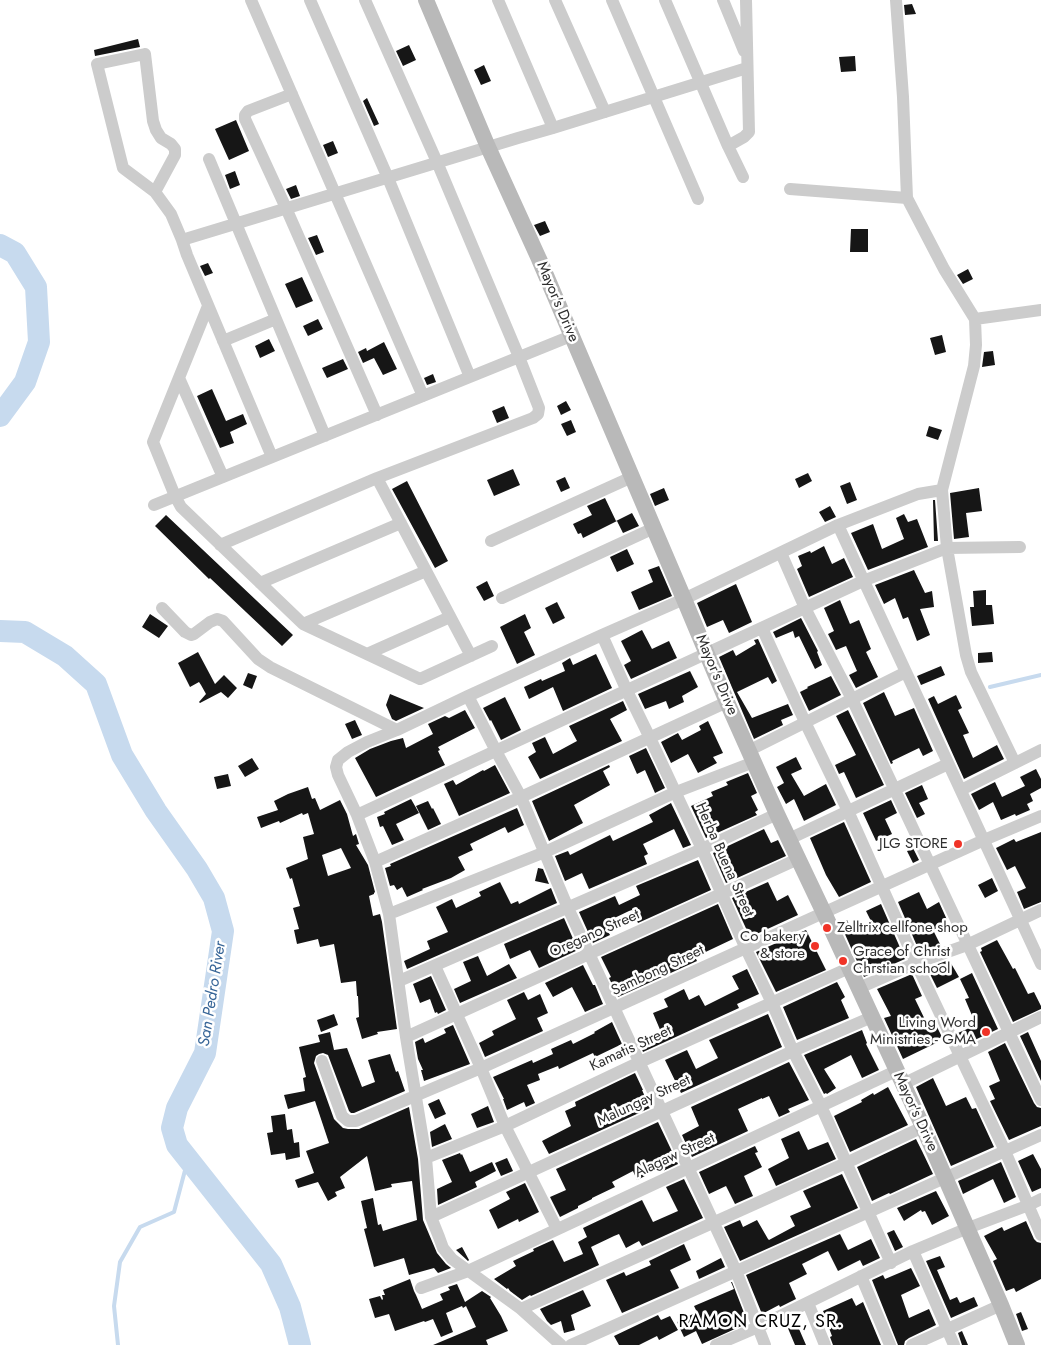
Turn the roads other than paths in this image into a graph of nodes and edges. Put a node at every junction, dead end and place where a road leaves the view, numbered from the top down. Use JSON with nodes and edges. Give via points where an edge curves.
{"nodes":[{"id":1,"x":251,"y":0,"type":"edge"},
{"id":2,"x":310,"y":0,"type":"edge"},
{"id":3,"x":365,"y":0,"type":"edge"},
{"id":4,"x":426,"y":0,"type":"edge"},
{"id":5,"x":498,"y":0,"type":"edge"},
{"id":6,"x":555,"y":0,"type":"edge"},
{"id":7,"x":612,"y":0,"type":"edge"},
{"id":8,"x":665,"y":0,"type":"edge"},
{"id":9,"x":723,"y":0,"type":"edge"},
{"id":10,"x":746,"y":0,"type":"edge"},
{"id":11,"x":896,"y":0,"type":"edge"},
{"id":12,"x":747,"y":62,"type":"junction"},
{"id":13,"x":700,"y":82,"type":"junction"},
{"id":14,"x":292,"y":94,"type":"junction"},
{"id":15,"x":653,"y":97,"type":"junction"},
{"id":16,"x":605,"y":112,"type":"junction"},
{"id":17,"x":553,"y":128,"type":"junction"},
{"id":18,"x":728,"y":146,"type":"junction"},
{"id":19,"x":488,"y":147,"type":"junction"},
{"id":20,"x":209,"y":159,"type":"dead end"},
{"id":21,"x":437,"y":162,"type":"junction"},
{"id":22,"x":743,"y":177,"type":"dead end"},
{"id":23,"x":388,"y":178,"type":"junction"},
{"id":24,"x":790,"y":189,"type":"dead end"},
{"id":25,"x":155,"y":192,"type":"junction"},
{"id":26,"x":335,"y":194,"type":"junction"},
{"id":27,"x":906,"y":198,"type":"junction"},
{"id":28,"x":698,"y":199,"type":"dead end"},
{"id":29,"x":286,"y":208,"type":"junction"},
{"id":30,"x":236,"y":224,"type":"junction"},
{"id":31,"x":182,"y":240,"type":"junction"},
{"id":32,"x":208,"y":306,"type":"junction"},
{"id":33,"x":1041,"y":310,"type":"edge"},
{"id":34,"x":276,"y":319,"type":"junction"},
{"id":35,"x":975,"y":319,"type":"junction"},
{"id":36,"x":572,"y":336,"type":"junction"},
{"id":37,"x":223,"y":341,"type":"junction"},
{"id":38,"x":519,"y":357,"type":"junction"},
{"id":39,"x":470,"y":377,"type":"junction"},
{"id":40,"x":179,"y":378,"type":"junction"},
{"id":41,"x":423,"y":396,"type":"junction"},
{"id":42,"x":377,"y":415,"type":"junction"},
{"id":43,"x":325,"y":436,"type":"junction"},
{"id":44,"x":272,"y":457,"type":"junction"},
{"id":45,"x":223,"y":477,"type":"junction"},
{"id":46,"x":632,"y":477,"type":"junction"},
{"id":47,"x":377,"y":478,"type":"junction"},
{"id":48,"x":942,"y":490,"type":"junction"},
{"id":49,"x":175,"y":496,"type":"junction"},
{"id":50,"x":154,"y":505,"type":"dead end"},
{"id":51,"x":401,"y":523,"type":"junction"},
{"id":52,"x":838,"y":525,"type":"junction"},
{"id":53,"x":654,"y":528,"type":"junction"},
{"id":54,"x":491,"y":541,"type":"dead end"},
{"id":55,"x":220,"y":545,"type":"junction"},
{"id":56,"x":1020,"y":547,"type":"dead end"},
{"id":57,"x":947,"y":548,"type":"junction"},
{"id":58,"x":781,"y":553,"type":"junction"},
{"id":59,"x":426,"y":571,"type":"junction"},
{"id":60,"x":863,"y":581,"type":"junction"},
{"id":61,"x":260,"y":583,"type":"junction"},
{"id":62,"x":502,"y":598,"type":"dead end"},
{"id":63,"x":684,"y":599,"type":"junction"},
{"id":64,"x":162,"y":608,"type":"dead end"},
{"id":65,"x":805,"y":608,"type":"junction"},
{"id":66,"x":450,"y":617,"type":"junction"},
{"id":67,"x":303,"y":624,"type":"junction"},
{"id":68,"x":762,"y":628,"type":"junction"},
{"id":69,"x":602,"y":635,"type":"junction"},
{"id":70,"x":492,"y":646,"type":"dead end"},
{"id":71,"x":367,"y":654,"type":"junction"},
{"id":72,"x":706,"y":654,"type":"junction"},
{"id":73,"x":471,"y":656,"type":"junction"},
{"id":74,"x":906,"y":672,"type":"junction"},
{"id":75,"x":626,"y":691,"type":"junction"},
{"id":76,"x":468,"y":696,"type":"junction"},
{"id":77,"x":852,"y":699,"type":"junction"},
{"id":78,"x":727,"y":702,"type":"junction"},
{"id":79,"x":805,"y":722,"type":"junction"},
{"id":80,"x":398,"y":730,"type":"junction"},
{"id":81,"x":650,"y":738,"type":"junction"},
{"id":82,"x":1041,"y":750,"type":"edge"},
{"id":83,"x":496,"y":752,"type":"junction"},
{"id":84,"x":751,"y":756,"type":"junction"},
{"id":85,"x":1015,"y":763,"type":"junction"},
{"id":86,"x":948,"y":764,"type":"junction"},
{"id":87,"x":894,"y":790,"type":"junction"},
{"id":88,"x":961,"y":790,"type":"junction"},
{"id":89,"x":676,"y":792,"type":"junction"},
{"id":90,"x":521,"y":797,"type":"junction"},
{"id":91,"x":848,"y":811,"type":"junction"},
{"id":92,"x":777,"y":814,"type":"junction"},
{"id":93,"x":358,"y":815,"type":"junction"},
{"id":94,"x":1041,"y":816,"type":"edge"},
{"id":95,"x":789,"y":839,"type":"junction"},
{"id":96,"x":984,"y":840,"type":"junction"},
{"id":97,"x":702,"y":849,"type":"junction"},
{"id":98,"x":545,"y":852,"type":"junction"},
{"id":99,"x":798,"y":859,"type":"junction"},
{"id":100,"x":375,"y":862,"type":"junction"},
{"id":101,"x":929,"y":865,"type":"junction"},
{"id":102,"x":882,"y":887,"type":"junction"},
{"id":103,"x":721,"y":894,"type":"junction"},
{"id":104,"x":568,"y":908,"type":"junction"},
{"id":105,"x":1041,"y":910,"type":"edge"},
{"id":106,"x":824,"y":913,"type":"junction"},
{"id":107,"x":389,"y":914,"type":"junction"},
{"id":108,"x":1021,"y":920,"type":"junction"},
{"id":109,"x":967,"y":945,"type":"junction"},
{"id":110,"x":746,"y":949,"type":"junction"},
{"id":111,"x":590,"y":954,"type":"junction"},
{"id":112,"x":916,"y":963,"type":"junction"},
{"id":113,"x":1041,"y":964,"type":"edge"},
{"id":114,"x":435,"y":966,"type":"junction"},
{"id":115,"x":849,"y":968,"type":"junction"},
{"id":116,"x":399,"y":981,"type":"junction"},
{"id":117,"x":859,"y":988,"type":"junction"},
{"id":118,"x":772,"y":1003,"type":"junction"},
{"id":119,"x":615,"y":1008,"type":"junction"},
{"id":120,"x":456,"y":1014,"type":"junction"},
{"id":121,"x":872,"y":1017,"type":"junction"},
{"id":122,"x":1041,"y":1017,"type":"edge"},
{"id":123,"x":1008,"y":1033,"type":"junction"},
{"id":124,"x":406,"y":1038,"type":"junction"},
{"id":125,"x":793,"y":1051,"type":"junction"},
{"id":126,"x":960,"y":1056,"type":"junction"},
{"id":127,"x":322,"y":1060,"type":"dead end"},
{"id":128,"x":640,"y":1062,"type":"junction"},
{"id":129,"x":481,"y":1068,"type":"junction"},
{"id":130,"x":899,"y":1077,"type":"junction"},
{"id":131,"x":415,"y":1096,"type":"junction"},
{"id":132,"x":1041,"y":1100,"type":"edge"},
{"id":133,"x":821,"y":1106,"type":"junction"},
{"id":134,"x":663,"y":1111,"type":"junction"},
{"id":135,"x":505,"y":1126,"type":"junction"},
{"id":136,"x":923,"y":1127,"type":"junction"},
{"id":137,"x":1041,"y":1134,"type":"edge"},
{"id":138,"x":1005,"y":1151,"type":"junction"},
{"id":139,"x":426,"y":1158,"type":"junction"},
{"id":140,"x":846,"y":1163,"type":"junction"},
{"id":141,"x":689,"y":1168,"type":"junction"},
{"id":142,"x":528,"y":1173,"type":"junction"},
{"id":143,"x":946,"y":1178,"type":"junction"},
{"id":144,"x":1041,"y":1199,"type":"edge"},
{"id":145,"x":1029,"y":1205,"type":"junction"},
{"id":146,"x":868,"y":1212,"type":"junction"},
{"id":147,"x":431,"y":1217,"type":"junction"},
{"id":148,"x":714,"y":1222,"type":"junction"},
{"id":149,"x":968,"y":1228,"type":"junction"},
{"id":150,"x":557,"y":1229,"type":"junction"},
{"id":151,"x":1041,"y":1235,"type":"edge"},
{"id":152,"x":913,"y":1251,"type":"junction"},
{"id":153,"x":891,"y":1263,"type":"junction"},
{"id":154,"x":468,"y":1271,"type":"junction"},
{"id":155,"x":736,"y":1271,"type":"junction"},
{"id":156,"x":861,"y":1276,"type":"junction"},
{"id":157,"x":420,"y":1288,"type":"dead end"},
{"id":158,"x":808,"y":1302,"type":"junction"},
{"id":159,"x":1001,"y":1305,"type":"junction"},
{"id":160,"x":522,"y":1309,"type":"junction"},
{"id":161,"x":758,"y":1327,"type":"junction"},
{"id":162,"x":947,"y":1329,"type":"junction"},
{"id":163,"x":561,"y":1345,"type":"edge"},
{"id":164,"x":571,"y":1345,"type":"edge"},
{"id":165,"x":716,"y":1345,"type":"edge"},
{"id":166,"x":765,"y":1345,"type":"edge"},
{"id":167,"x":825,"y":1345,"type":"edge"},
{"id":168,"x":890,"y":1345,"type":"edge"},
{"id":169,"x":912,"y":1345,"type":"edge"},
{"id":170,"x":954,"y":1345,"type":"edge"},
{"id":171,"x":1017,"y":1345,"type":"edge"}],
"edges":[{"from":1,"to":14,"type":"street"},
{"from":2,"to":23,"type":"street"},
{"from":3,"to":21,"type":"street"},
{"from":4,"to":19,"type":"street","name":"Mayor's Drive"},
{"from":5,"to":17,"type":"street"},
{"from":6,"to":16,"type":"street"},
{"from":7,"to":15,"type":"street"},
{"from":8,"to":13,"type":"street"},
{"from":9,"to":12,"type":"street"},
{"from":10,"to":12,"type":"street"},
{"from":11,"to":27,"type":"street"},
{"from":12,"to":13,"type":"street"},
{"from":12,"to":18,"type":"street","via":[[749,132]]},
{"from":13,"to":15,"type":"street"},
{"from":13,"to":18,"type":"street"},
{"from":14,"to":26,"type":"street"},
{"from":14,"to":29,"type":"street","via":[[245,115]]},
{"from":15,"to":16,"type":"street"},
{"from":15,"to":28,"type":"street"},
{"from":16,"to":17,"type":"street"},
{"from":17,"to":19,"type":"street"},
{"from":18,"to":22,"type":"street"},
{"from":19,"to":21,"type":"street"},
{"from":19,"to":36,"type":"street","name":"Mayor's Drive"},
{"from":20,"to":30,"type":"street"},
{"from":21,"to":23,"type":"street"},
{"from":21,"to":38,"type":"street"},
{"from":23,"to":26,"type":"street"},
{"from":23,"to":39,"type":"street"},
{"from":24,"to":27,"type":"street"},
{"from":25,"to":25,"type":"street","via":[[175,155],[175,149],[161,138],[153,121],[144,54],[97,64],[123,168]]},
{"from":25,"to":31,"type":"street","via":[[171,214]]},
{"from":26,"to":29,"type":"street"},
{"from":26,"to":41,"type":"street"},
{"from":27,"to":35,"type":"street"},
{"from":29,"to":30,"type":"street"},
{"from":29,"to":42,"type":"street"},
{"from":30,"to":31,"type":"street"},
{"from":30,"to":34,"type":"street"},
{"from":31,"to":32,"type":"street"},
{"from":32,"to":37,"type":"street"},
{"from":32,"to":40,"type":"street"},
{"from":33,"to":35,"type":"street"},
{"from":34,"to":37,"type":"street"},
{"from":34,"to":43,"type":"street"},
{"from":35,"to":48,"type":"street","via":[[974,366]]},
{"from":36,"to":38,"type":"street"},
{"from":36,"to":46,"type":"street","name":"Mayor's Drive"},
{"from":37,"to":44,"type":"street"},
{"from":38,"to":39,"type":"street"},
{"from":38,"to":47,"type":"street","via":[[539,408],[538,414]]},
{"from":39,"to":41,"type":"street"},
{"from":40,"to":45,"type":"street"},
{"from":40,"to":49,"type":"street","via":[[153,442]]},
{"from":41,"to":42,"type":"street"},
{"from":42,"to":43,"type":"street"},
{"from":43,"to":44,"type":"street"},
{"from":44,"to":45,"type":"street"},
{"from":45,"to":49,"type":"street"},
{"from":46,"to":53,"type":"street","name":"Mayor's Drive"},
{"from":46,"to":54,"type":"street"},
{"from":47,"to":51,"type":"street"},
{"from":47,"to":55,"type":"street"},
{"from":48,"to":52,"type":"street","via":[[918,494]]},
{"from":48,"to":57,"type":"street"},
{"from":49,"to":50,"type":"street"},
{"from":49,"to":55,"type":"street"},
{"from":51,"to":59,"type":"street"},
{"from":51,"to":61,"type":"street"},
{"from":52,"to":58,"type":"street"},
{"from":52,"to":60,"type":"street"},
{"from":53,"to":62,"type":"street"},
{"from":53,"to":63,"type":"street","name":"Mayor's Drive"},
{"from":55,"to":61,"type":"street"},
{"from":56,"to":57,"type":"street"},
{"from":57,"to":60,"type":"street"},
{"from":57,"to":85,"type":"street","via":[[971,672]]},
{"from":58,"to":63,"type":"street"},
{"from":58,"to":65,"type":"street"},
{"from":59,"to":66,"type":"street"},
{"from":59,"to":67,"type":"street"},
{"from":60,"to":65,"type":"street"},
{"from":60,"to":74,"type":"street"},
{"from":61,"to":67,"type":"street"},
{"from":63,"to":69,"type":"street"},
{"from":63,"to":72,"type":"street","name":"Mayor's Drive"},
{"from":64,"to":80,"type":"street","via":[[191,635],[210,622],[223,621],[258,659],[270,667]]},
{"from":65,"to":68,"type":"street"},
{"from":65,"to":77,"type":"street"},
{"from":66,"to":71,"type":"street"},
{"from":66,"to":73,"type":"street"},
{"from":67,"to":71,"type":"street"},
{"from":68,"to":72,"type":"street"},
{"from":68,"to":79,"type":"street"},
{"from":69,"to":75,"type":"street","name":"Herba Buena Street"},
{"from":69,"to":76,"type":"street"},
{"from":70,"to":73,"type":"street"},
{"from":71,"to":73,"type":"street","via":[[420,679]]},
{"from":72,"to":75,"type":"street"},
{"from":72,"to":78,"type":"street","name":"Mayor's Drive"},
{"from":74,"to":77,"type":"street"},
{"from":74,"to":86,"type":"street"},
{"from":75,"to":81,"type":"street","name":"Herba Buena Street"},
{"from":75,"to":83,"type":"street"},
{"from":76,"to":80,"type":"street"},
{"from":76,"to":83,"type":"street"},
{"from":77,"to":79,"type":"street"},
{"from":77,"to":87,"type":"street"},
{"from":78,"to":81,"type":"street"},
{"from":78,"to":84,"type":"street","name":"Mayor's Drive"},
{"from":79,"to":84,"type":"street"},
{"from":79,"to":91,"type":"street"},
{"from":80,"to":93,"type":"street","via":[[367,742],[338,760],[338,775]]},
{"from":81,"to":89,"type":"street","name":"Herba Buena Street"},
{"from":81,"to":90,"type":"street"},
{"from":82,"to":85,"type":"street"},
{"from":83,"to":90,"type":"street"},
{"from":83,"to":93,"type":"street"},
{"from":84,"to":89,"type":"street"},
{"from":84,"to":92,"type":"street","name":"Mayor's Drive"},
{"from":85,"to":88,"type":"street"},
{"from":86,"to":87,"type":"street"},
{"from":86,"to":88,"type":"street"},
{"from":87,"to":91,"type":"street"},
{"from":87,"to":101,"type":"street"},
{"from":88,"to":96,"type":"street"},
{"from":89,"to":97,"type":"street","name":"Herba Buena Street"},
{"from":89,"to":98,"type":"street"},
{"from":90,"to":98,"type":"street"},
{"from":90,"to":100,"type":"street"},
{"from":91,"to":95,"type":"street"},
{"from":91,"to":102,"type":"street"},
{"from":92,"to":95,"type":"street","name":"Mayor's Drive"},
{"from":92,"to":97,"type":"street"},
{"from":93,"to":100,"type":"street"},
{"from":94,"to":96,"type":"street","name":"Sambong Street"},
{"from":95,"to":99,"type":"street","name":"Mayor's Drive"},
{"from":96,"to":101,"type":"street","name":"Sambong Street"},
{"from":96,"to":108,"type":"street"},
{"from":97,"to":103,"type":"street","name":"Herba Buena Street"},
{"from":97,"to":104,"type":"street"},
{"from":98,"to":104,"type":"street"},
{"from":98,"to":107,"type":"street"},
{"from":99,"to":103,"type":"street","name":"Oregano Street"},
{"from":99,"to":106,"type":"street","name":"Mayor's Drive"},
{"from":100,"to":107,"type":"street"},
{"from":101,"to":102,"type":"street","name":"Sambong Street"},
{"from":101,"to":109,"type":"street"},
{"from":102,"to":106,"type":"street","name":"Sambong Street"},
{"from":102,"to":112,"type":"street"},
{"from":103,"to":110,"type":"street","name":"Herba Buena Street"},
{"from":103,"to":111,"type":"street","name":"Oregano Street"},
{"from":104,"to":111,"type":"street"},
{"from":104,"to":114,"type":"street"},
{"from":105,"to":108,"type":"street"},
{"from":106,"to":110,"type":"street","name":"Sambong Street"},
{"from":106,"to":115,"type":"street","name":"Mayor's Drive"},
{"from":107,"to":116,"type":"street"},
{"from":108,"to":109,"type":"street"},
{"from":108,"to":113,"type":"street"},
{"from":109,"to":112,"type":"street"},
{"from":109,"to":123,"type":"street"},
{"from":110,"to":118,"type":"street","name":"Herba Buena Street"},
{"from":110,"to":119,"type":"street","name":"Sambong Street"},
{"from":111,"to":119,"type":"street"},
{"from":111,"to":120,"type":"street","name":"Oregano Street"},
{"from":112,"to":117,"type":"street"},
{"from":112,"to":126,"type":"street"},
{"from":114,"to":116,"type":"street"},
{"from":114,"to":120,"type":"street"},
{"from":115,"to":117,"type":"street","name":"Mayor's Drive"},
{"from":115,"to":118,"type":"street","name":"Kamatis Street"},
{"from":116,"to":124,"type":"street"},
{"from":117,"to":121,"type":"street","name":"Mayor's Drive"},
{"from":118,"to":125,"type":"street","name":"Herba Buena Street"},
{"from":118,"to":128,"type":"street","name":"Kamatis Street"},
{"from":119,"to":128,"type":"street"},
{"from":119,"to":129,"type":"street","name":"Sambong Street"},
{"from":120,"to":124,"type":"street","name":"Oregano Street"},
{"from":120,"to":129,"type":"street"},
{"from":121,"to":125,"type":"street","name":"Malungay Street"},
{"from":121,"to":130,"type":"street","name":"Mayor's Drive"},
{"from":122,"to":123,"type":"street","name":"Alagaw Street"},
{"from":123,"to":126,"type":"street","name":"Alagaw Street"},
{"from":123,"to":132,"type":"street"},
{"from":124,"to":131,"type":"street"},
{"from":125,"to":133,"type":"street","name":"Herba Buena Street"},
{"from":125,"to":134,"type":"street","name":"Malungay Street"},
{"from":126,"to":130,"type":"street","name":"Alagaw Street"},
{"from":126,"to":138,"type":"street"},
{"from":127,"to":131,"type":"street","name":"Sambong Street","via":[[342,1116],[348,1121],[356,1121]]},
{"from":128,"to":134,"type":"street"},
{"from":128,"to":135,"type":"street","name":"Kamatis Street"},
{"from":129,"to":131,"type":"street","name":"Sambong Street"},
{"from":129,"to":135,"type":"street"},
{"from":130,"to":133,"type":"street","name":"Alagaw Street"},
{"from":130,"to":136,"type":"street","name":"Mayor's Drive"},
{"from":131,"to":139,"type":"street"},
{"from":133,"to":140,"type":"street","name":"Herba Buena Street"},
{"from":133,"to":141,"type":"street","name":"Alagaw Street"},
{"from":134,"to":141,"type":"street"},
{"from":134,"to":142,"type":"street","name":"Malungay Street"},
{"from":135,"to":139,"type":"street","name":"Kamatis Street"},
{"from":135,"to":142,"type":"street"},
{"from":136,"to":140,"type":"street"},
{"from":136,"to":143,"type":"street","name":"Mayor's Drive"},
{"from":137,"to":138,"type":"street"},
{"from":138,"to":143,"type":"street"},
{"from":138,"to":145,"type":"street"},
{"from":139,"to":147,"type":"street"},
{"from":140,"to":146,"type":"street","name":"Herba Buena Street"},
{"from":140,"to":148,"type":"street"},
{"from":141,"to":148,"type":"street"},
{"from":141,"to":150,"type":"street","name":"Alagaw Street"},
{"from":142,"to":147,"type":"street","name":"Malungay Street"},
{"from":142,"to":150,"type":"street"},
{"from":143,"to":146,"type":"street"},
{"from":143,"to":149,"type":"street","name":"Mayor's Drive"},
{"from":144,"to":145,"type":"street"},
{"from":145,"to":149,"type":"street"},
{"from":145,"to":151,"type":"street"},
{"from":146,"to":153,"type":"street","name":"Herba Buena Street"},
{"from":146,"to":155,"type":"street"},
{"from":147,"to":154,"type":"street","via":[[443,1248]]},
{"from":148,"to":155,"type":"street"},
{"from":148,"to":160,"type":"street"},
{"from":149,"to":152,"type":"street"},
{"from":149,"to":159,"type":"street","name":"Mayor's Drive"},
{"from":150,"to":154,"type":"street","name":"Alagaw Street"},
{"from":152,"to":153,"type":"street"},
{"from":152,"to":162,"type":"street"},
{"from":153,"to":156,"type":"street"},
{"from":154,"to":157,"type":"street","name":"Alagaw Street"},
{"from":154,"to":160,"type":"street"},
{"from":155,"to":161,"type":"street"},
{"from":155,"to":164,"type":"street"},
{"from":156,"to":158,"type":"street"},
{"from":156,"to":168,"type":"street"},
{"from":158,"to":161,"type":"street"},
{"from":158,"to":167,"type":"street"},
{"from":159,"to":162,"type":"street"},
{"from":159,"to":171,"type":"street","name":"Mayor's Drive"},
{"from":160,"to":163,"type":"street"},
{"from":161,"to":165,"type":"street"},
{"from":161,"to":166,"type":"street"},
{"from":162,"to":169,"type":"street"},
{"from":162,"to":170,"type":"street"}]}
